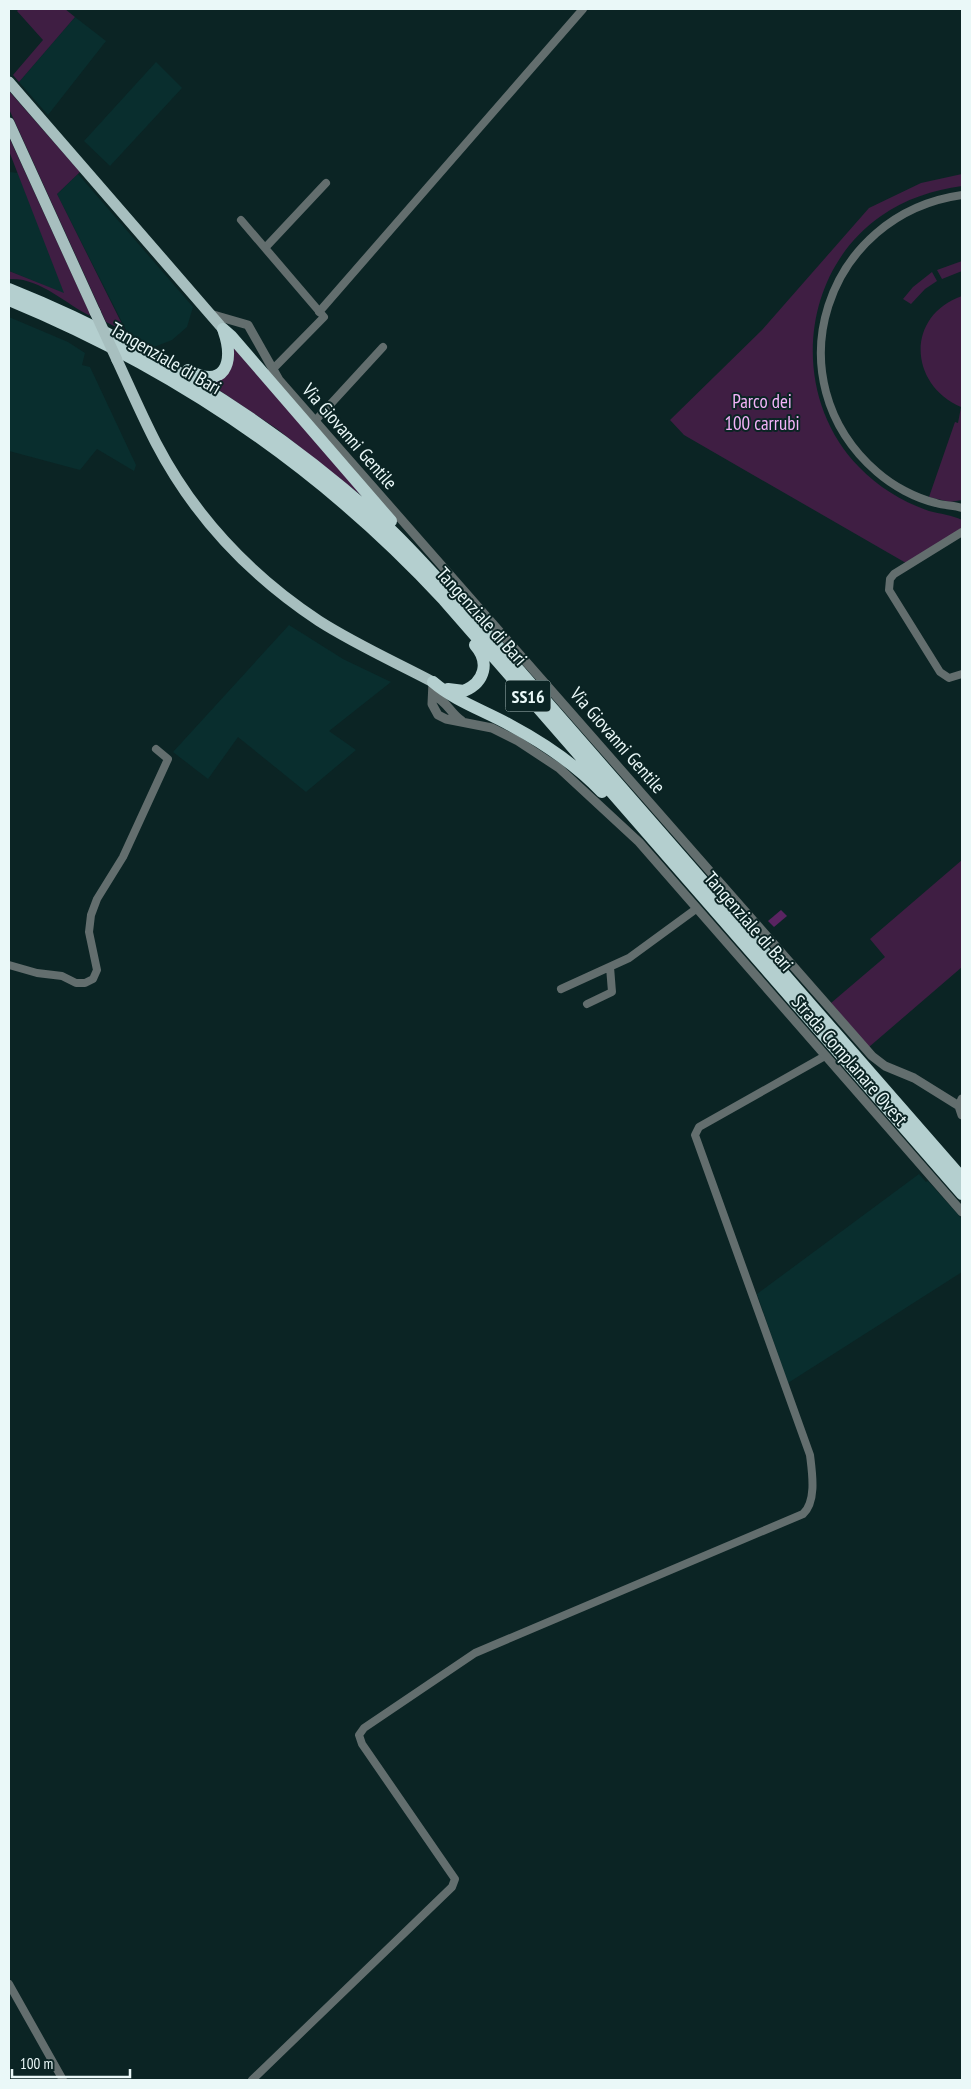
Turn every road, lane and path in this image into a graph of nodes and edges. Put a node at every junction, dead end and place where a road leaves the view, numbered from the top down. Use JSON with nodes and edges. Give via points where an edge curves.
{"nodes":[{"id":1,"x":583,"y":9,"type":"edge"},
{"id":2,"x":9,"y":82,"type":"edge"},
{"id":3,"x":9,"y":123,"type":"edge"},
{"id":4,"x":326,"y":182,"type":"dead end"},
{"id":5,"x":962,"y":195,"type":"edge"},
{"id":6,"x":241,"y":220,"type":"dead end"},
{"id":7,"x":265,"y":248,"type":"junction"},
{"id":8,"x":9,"y":289,"type":"edge"},
{"id":9,"x":9,"y":300,"type":"edge"},
{"id":10,"x":319,"y":312,"type":"junction"},
{"id":11,"x":210,"y":314,"type":"junction"},
{"id":12,"x":241,"y":321,"type":"junction"},
{"id":13,"x":223,"y":329,"type":"junction"},
{"id":14,"x":125,"y":343,"type":"junction"},
{"id":15,"x":383,"y":347,"type":"dead end"},
{"id":16,"x":272,"y":370,"type":"junction"},
{"id":17,"x":315,"y":421,"type":"junction"},
{"id":18,"x":962,"y":508,"type":"edge"},
{"id":19,"x":962,"y":532,"type":"edge"},
{"id":20,"x":426,"y":566,"type":"junction"},
{"id":21,"x":444,"y":600,"type":"junction"},
{"id":22,"x":962,"y":674,"type":"edge"},
{"id":23,"x":433,"y":688,"type":"junction"},
{"id":24,"x":465,"y":722,"type":"junction"},
{"id":25,"x":156,"y":749,"type":"dead end"},
{"id":26,"x":635,"y":819,"type":"junction"},
{"id":27,"x":696,"y":909,"type":"junction"},
{"id":28,"x":9,"y":965,"type":"edge"},
{"id":29,"x":610,"y":967,"type":"junction"},
{"id":30,"x":561,"y":989,"type":"dead end"},
{"id":31,"x":587,"y":1004,"type":"dead end"},
{"id":32,"x":825,"y":1056,"type":"junction"},
{"id":33,"x":961,"y":1107,"type":"edge"},
{"id":34,"x":962,"y":1178,"type":"edge"},
{"id":35,"x":962,"y":1194,"type":"edge"},
{"id":36,"x":962,"y":1212,"type":"edge"},
{"id":37,"x":9,"y":1984,"type":"edge"},
{"id":38,"x":63,"y":2080,"type":"edge"},
{"id":39,"x":252,"y":2080,"type":"edge"}],
"edges":[{"from":1,"to":10,"type":"street"},
{"from":2,"to":11,"type":"main road"},
{"from":3,"to":23,"type":"main road","bridge":true,"via":[[152,436],[204,517],[267,582],[321,622]]},
{"from":4,"to":7,"type":"street"},
{"from":5,"to":18,"type":"street","via":[[939,199],[908,211],[869,238],[847,264],[834,288],[821,341],[828,401],[858,452],[877,472],[902,488],[927,501]]},
{"from":6,"to":7,"type":"street"},
{"from":7,"to":10,"type":"street"},
{"from":8,"to":14,"type":"highway","name":"Tangenziale di Bari","number":"SS16","via":[[88,323]]},
{"from":9,"to":21,"type":"highway","name":"Tangenziale di Bari","number":"SS16","via":[[172,380],[259,436],[350,508]]},
{"from":10,"to":16,"type":"street","via":[[324,317]]},
{"from":11,"to":12,"type":"street"},
{"from":11,"to":13,"type":"main road"},
{"from":12,"to":13,"type":"street"},
{"from":12,"to":16,"type":"street","name":"Via Giovanni Gentile","via":[[254,332]]},
{"from":13,"to":14,"type":"highway","via":[[230,348],[229,358],[225,368],[212,377],[197,376],[163,356]]},
{"from":13,"to":20,"type":"highway"},
{"from":14,"to":20,"type":"highway","name":"Tangenziale di Bari","number":"SS16","via":[[217,396],[307,460],[356,499]]},
{"from":15,"to":17,"type":"street"},
{"from":16,"to":17,"type":"street","name":"Via Giovanni Gentile"},
{"from":17,"to":33,"type":"street","name":"Via Giovanni Gentile","via":[[872,1056]]},
{"from":19,"to":22,"type":"street","via":[[894,574],[888,584],[940,672],[949,678]]},
{"from":20,"to":34,"type":"highway","name":"Tangenziale di Bari","number":"SS16"},
{"from":21,"to":23,"type":"highway","via":[[449,614],[483,656],[484,671],[476,684],[464,691]]},
{"from":21,"to":26,"type":"highway","name":"Tangenziale di Bari","number":"SS16"},
{"from":23,"to":24,"type":"street","via":[[451,712]]},
{"from":23,"to":24,"type":"street","name":"Strada Complanare Ovest","via":[[432,704],[438,715]]},
{"from":23,"to":26,"type":"highway","number":"SS16","via":[[510,725],[542,745],[586,778],[624,815]]},
{"from":24,"to":27,"type":"street","name":"Strada Complanare Ovest","via":[[492,728],[560,768],[639,842]]},
{"from":25,"to":28,"type":"street","via":[[168,759],[126,851],[91,915],[89,932],[97,970],[93,979],[76,983],[62,976]]},
{"from":26,"to":35,"type":"highway","name":"Tangenziale di Bari","number":"SS16"},
{"from":27,"to":29,"type":"street","via":[[629,958]]},
{"from":27,"to":32,"type":"street","name":"Strada Complanare Ovest"},
{"from":29,"to":30,"type":"street"},
{"from":29,"to":31,"type":"street","via":[[612,992]]},
{"from":32,"to":36,"type":"street","name":"Strada Complanare Ovest"},
{"from":32,"to":39,"type":"street","via":[[699,1127],[696,1135],[810,1455],[812,1481],[808,1509],[803,1514],[475,1653],[364,1728],[359,1735],[362,1744],[455,1879],[438,1900]]},
{"from":37,"to":38,"type":"street"}]}
